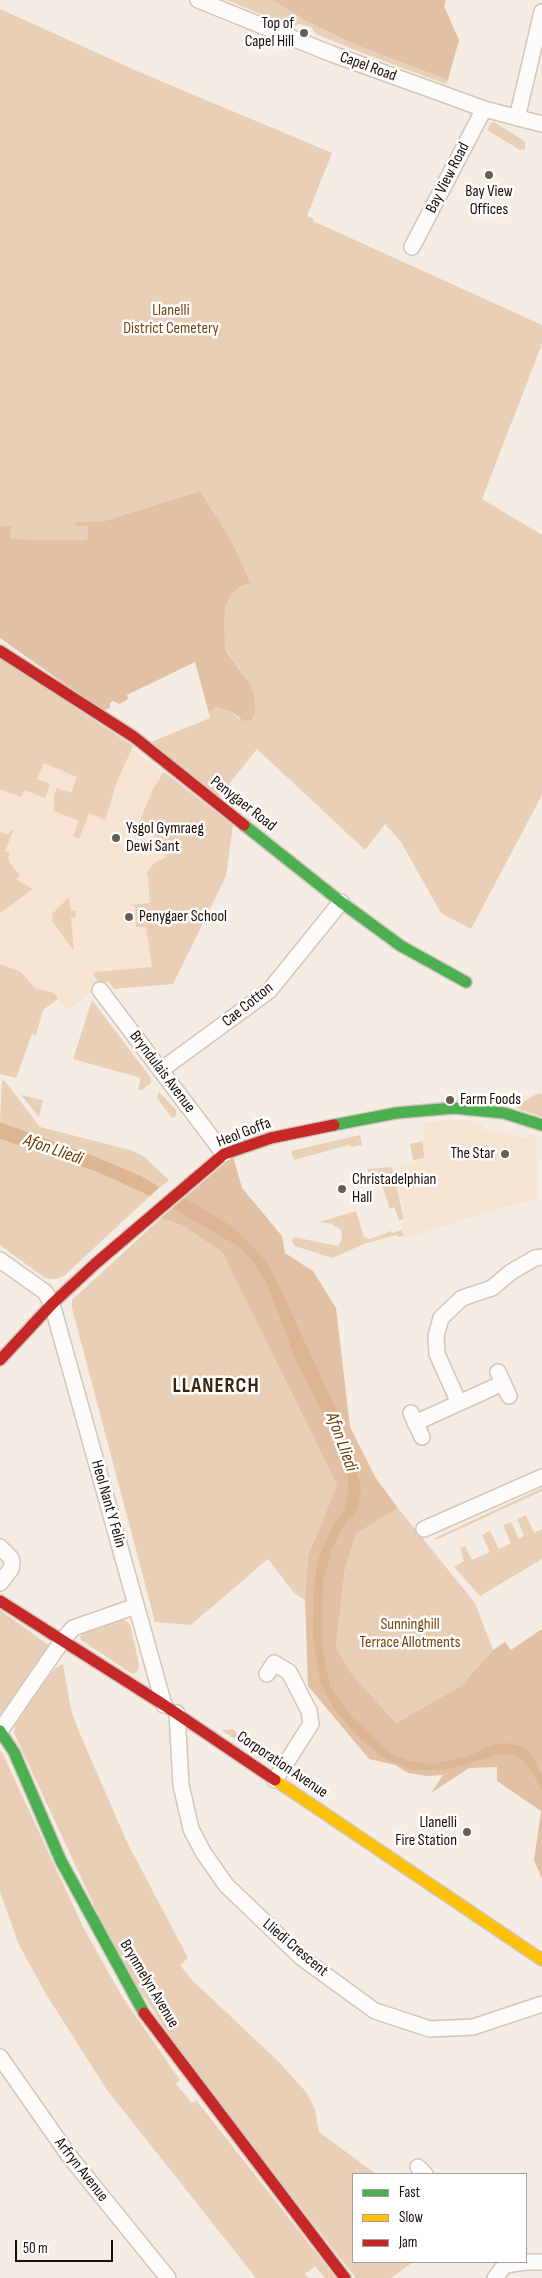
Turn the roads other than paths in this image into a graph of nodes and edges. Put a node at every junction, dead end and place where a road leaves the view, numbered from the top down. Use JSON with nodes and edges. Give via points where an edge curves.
{"nodes":[{"id":1,"x":198,"y":0,"type":"edge"},
{"id":2,"x":542,"y":12,"type":"edge"},
{"id":3,"x":484,"y":109,"type":"junction"},
{"id":4,"x":517,"y":118,"type":"junction"},
{"id":5,"x":542,"y":124,"type":"edge"},
{"id":6,"x":412,"y":248,"type":"dead end"},
{"id":7,"x":0,"y":652,"type":"edge"},
{"id":8,"x":341,"y":902,"type":"junction"},
{"id":9,"x":466,"y":982,"type":"dead end"},
{"id":10,"x":100,"y":990,"type":"dead end"},
{"id":11,"x":161,"y":1070,"type":"junction"},
{"id":12,"x":542,"y":1126,"type":"edge"},
{"id":13,"x":224,"y":1154,"type":"junction"},
{"id":14,"x":542,"y":1257,"type":"edge"},
{"id":15,"x":0,"y":1260,"type":"edge"},
{"id":16,"x":52,"y":1304,"type":"junction"},
{"id":17,"x":0,"y":1360,"type":"edge"},
{"id":18,"x":503,"y":1384,"type":"dead end"},
{"id":19,"x":459,"y":1403,"type":"junction"},
{"id":20,"x":422,"y":1437,"type":"dead end"},
{"id":21,"x":542,"y":1477,"type":"edge"},
{"id":22,"x":424,"y":1529,"type":"dead end"},
{"id":23,"x":0,"y":1547,"type":"edge"},
{"id":24,"x":0,"y":1583,"type":"edge"},
{"id":25,"x":0,"y":1601,"type":"edge"},
{"id":26,"x":136,"y":1606,"type":"junction"},
{"id":27,"x":62,"y":1641,"type":"junction"},
{"id":28,"x":267,"y":1674,"type":"dead end"},
{"id":29,"x":164,"y":1705,"type":"junction"},
{"id":30,"x":177,"y":1714,"type":"junction"},
{"id":31,"x":0,"y":1731,"type":"edge"},
{"id":32,"x":275,"y":1780,"type":"junction"},
{"id":33,"x":542,"y":1960,"type":"edge"},
{"id":34,"x":542,"y":2004,"type":"edge"},
{"id":35,"x":0,"y":2057,"type":"edge"},
{"id":36,"x":527,"y":2262,"type":"edge"},
{"id":37,"x":542,"y":2262,"type":"edge"},
{"id":38,"x":518,"y":2263,"type":"edge"},
{"id":39,"x":168,"y":2278,"type":"edge"},
{"id":40,"x":346,"y":2278,"type":"edge"},
{"id":41,"x":495,"y":2278,"type":"edge"}],
"edges":[{"from":1,"to":3,"type":"street","name":"Capel Road","via":[[332,54]]},
{"from":2,"to":4,"type":"street"},
{"from":3,"to":4,"type":"street","name":"Capel Road"},
{"from":3,"to":6,"type":"street","name":"Bay View Road"},
{"from":4,"to":5,"type":"street","name":"Capel Road"},
{"from":7,"to":8,"type":"street","name":"Penygaer Road","via":[[134,737]]},
{"from":8,"to":9,"type":"street","name":"Penygaer Road","via":[[401,946]]},
{"from":8,"to":11,"type":"street","name":"Cae Cotton","via":[[269,991]]},
{"from":10,"to":11,"type":"street","name":"Bryndulais Avenue"},
{"from":11,"to":13,"type":"street","name":"Bryndulais Avenue"},
{"from":12,"to":13,"type":"street","name":"Heol Goffa","via":[[504,1113],[454,1108],[405,1112],[271,1138]]},
{"from":13,"to":16,"type":"street","name":"Heol Goffa"},
{"from":14,"to":19,"type":"street","via":[[511,1272],[492,1288],[462,1298],[441,1318],[436,1336],[437,1354]]},
{"from":15,"to":16,"type":"street","via":[[45,1292]]},
{"from":16,"to":17,"type":"street","name":"Heol Goffa"},
{"from":16,"to":26,"type":"street","name":"Heol Nant Y Felin"},
{"from":18,"to":19,"type":"street"},
{"from":19,"to":20,"type":"street","via":[[413,1418]]},
{"from":21,"to":22,"type":"street"},
{"from":23,"to":24,"type":"street","via":[[12,1562],[12,1569]]},
{"from":25,"to":27,"type":"street","name":"Corporation Avenue"},
{"from":26,"to":27,"type":"street","via":[[82,1623]]},
{"from":26,"to":29,"type":"street","name":"Heol Nant Y Felin"},
{"from":27,"to":29,"type":"street","name":"Corporation Avenue"},
{"from":27,"to":31,"type":"street"},
{"from":28,"to":32,"type":"street","via":[[274,1663],[289,1672],[309,1711],[311,1724]]},
{"from":29,"to":30,"type":"street","name":"Corporation Avenue"},
{"from":30,"to":32,"type":"street","name":"Corporation Avenue"},
{"from":30,"to":34,"type":"street","name":"Lliedi Crescent","via":[[181,1785],[191,1829],[226,1885],[302,1958],[375,2011],[430,2029],[473,2027]]},
{"from":31,"to":40,"type":"street","name":"Brynmelyn Avenue","via":[[14,1752],[61,1861],[147,2018]]},
{"from":32,"to":33,"type":"street","name":"Corporation Avenue"},
{"from":35,"to":39,"type":"street","name":"Arfryn Avenue","via":[[70,2157]]},
{"from":36,"to":37,"type":"street"},
{"from":38,"to":41,"type":"street","via":[[505,2265]]}]}
